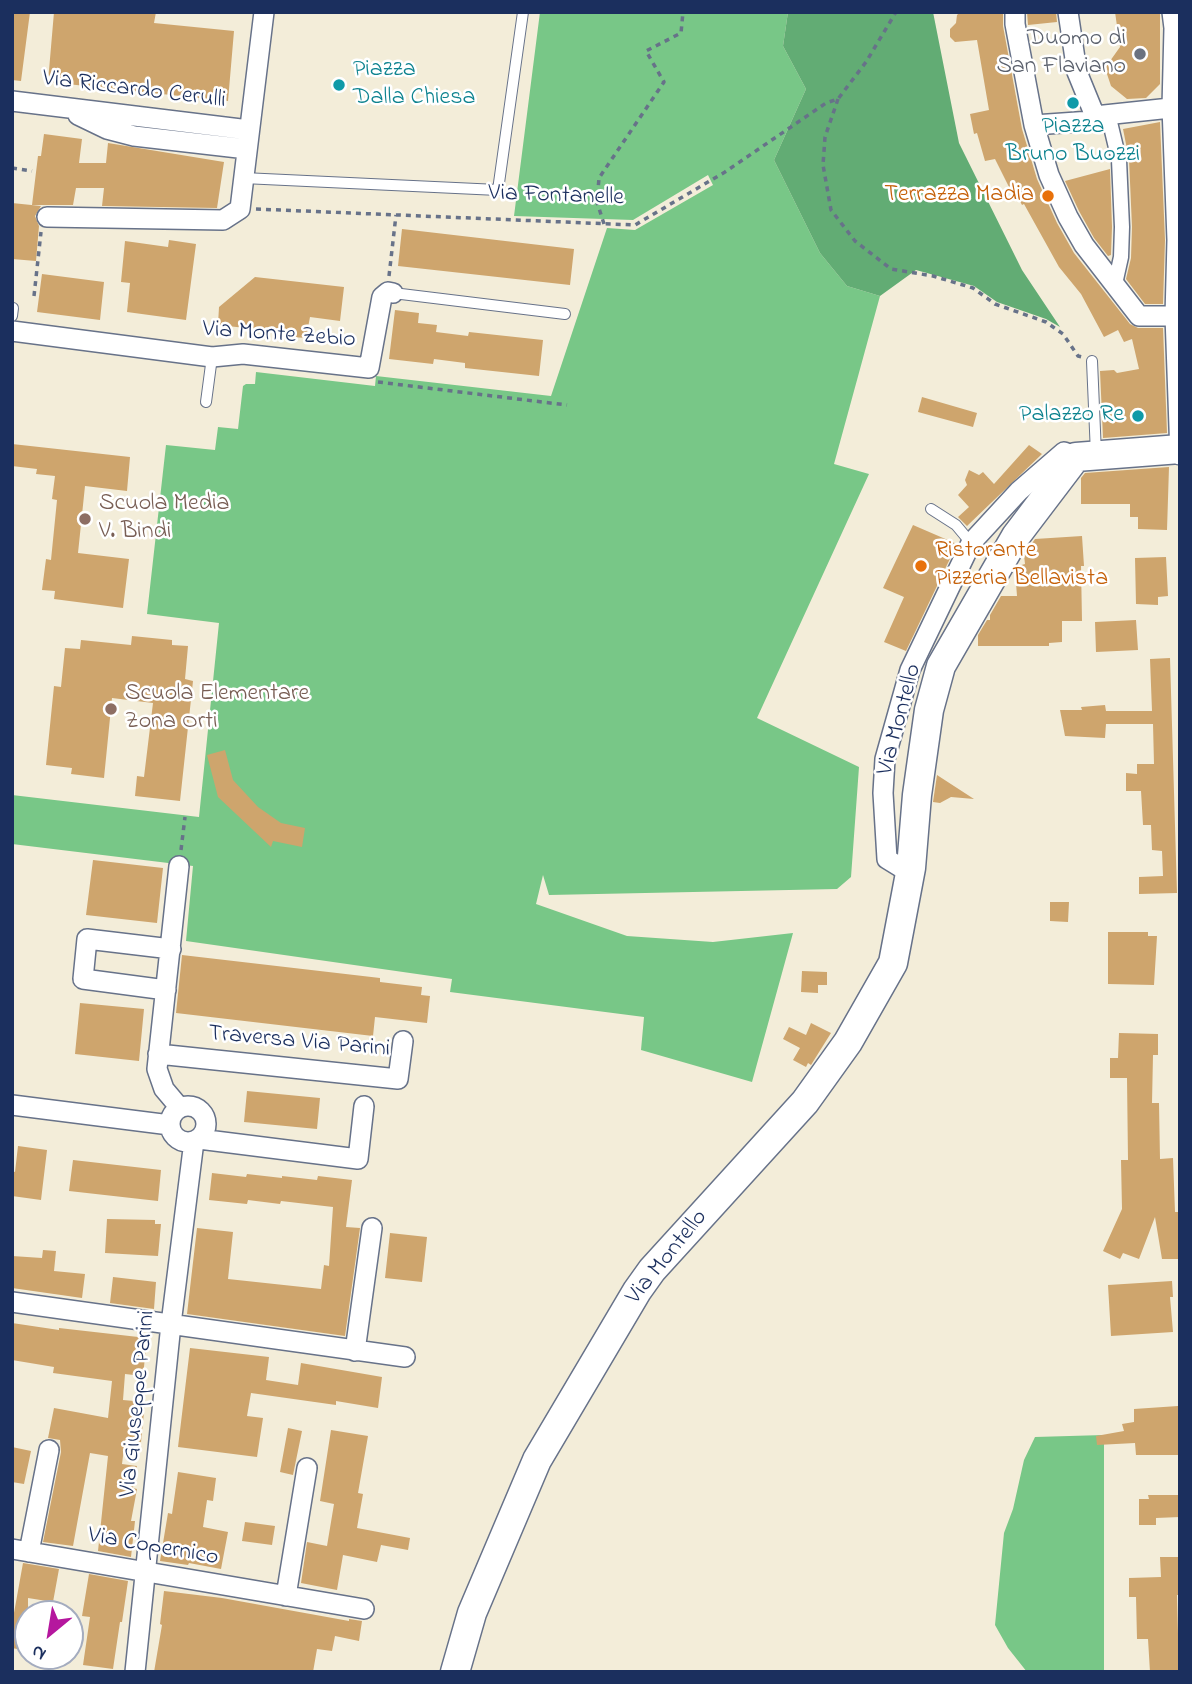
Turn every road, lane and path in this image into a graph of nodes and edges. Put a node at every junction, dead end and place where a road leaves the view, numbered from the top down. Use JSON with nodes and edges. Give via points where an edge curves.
{"nodes":[{"id":1,"x":264,"y":12,"type":"edge"},
{"id":2,"x":523,"y":12,"type":"edge"},
{"id":3,"x":683,"y":12,"type":"edge"},
{"id":4,"x":896,"y":12,"type":"edge"},
{"id":5,"x":1015,"y":12,"type":"edge"},
{"id":6,"x":1068,"y":12,"type":"edge"},
{"id":7,"x":1175,"y":23,"type":"edge"},
{"id":8,"x":838,"y":99,"type":"junction"},
{"id":9,"x":12,"y":101,"type":"edge"},
{"id":10,"x":1176,"y":107,"type":"edge"},
{"id":11,"x":1102,"y":115,"type":"junction"},
{"id":12,"x":1034,"y":125,"type":"junction"},
{"id":13,"x":248,"y":140,"type":"junction"},
{"id":14,"x":12,"y":168,"type":"edge"},
{"id":15,"x":32,"y":171,"type":"dead end"},
{"id":16,"x":243,"y":178,"type":"junction"},
{"id":17,"x":249,"y":209,"type":"junction"},
{"id":18,"x":396,"y":215,"type":"junction"},
{"id":19,"x":45,"y":221,"type":"joint"},
{"id":20,"x":604,"y":224,"type":"junction"},
{"id":21,"x":1178,"y":240,"type":"edge"},
{"id":22,"x":1115,"y":284,"type":"junction"},
{"id":23,"x":391,"y":292,"type":"junction"},
{"id":24,"x":34,"y":296,"type":"dead end"},
{"id":25,"x":565,"y":314,"type":"dead end"},
{"id":26,"x":1175,"y":316,"type":"junction"},
{"id":27,"x":12,"y":331,"type":"edge"},
{"id":28,"x":1178,"y":353,"type":"edge"},
{"id":29,"x":212,"y":357,"type":"junction"},
{"id":30,"x":1092,"y":361,"type":"joint"},
{"id":31,"x":376,"y":381,"type":"dead end"},
{"id":32,"x":206,"y":402,"type":"dead end"},
{"id":33,"x":567,"y":405,"type":"dead end"},
{"id":34,"x":1180,"y":452,"type":"edge"},
{"id":35,"x":1086,"y":455,"type":"junction"},
{"id":36,"x":931,"y":509,"type":"dead end"},
{"id":37,"x":971,"y":542,"type":"junction"},
{"id":38,"x":185,"y":817,"type":"dead end"},
{"id":39,"x":179,"y":866,"type":"joint"},
{"id":40,"x":911,"y":868,"type":"junction"},
{"id":41,"x":170,"y":949,"type":"junction"},
{"id":42,"x":166,"y":990,"type":"junction"},
{"id":43,"x":403,"y":1041,"type":"dead end"},
{"id":44,"x":158,"y":1054,"type":"junction"},
{"id":45,"x":12,"y":1105,"type":"edge"},
{"id":46,"x":364,"y":1105,"type":"dead end"},
{"id":47,"x":175,"y":1116,"type":"junction"},
{"id":48,"x":197,"y":1140,"type":"junction"},
{"id":49,"x":372,"y":1228,"type":"dead end"},
{"id":50,"x":12,"y":1302,"type":"edge"},
{"id":51,"x":171,"y":1324,"type":"junction"},
{"id":52,"x":355,"y":1350,"type":"junction"},
{"id":53,"x":405,"y":1357,"type":"dead end"},
{"id":54,"x":49,"y":1450,"type":"dead end"},
{"id":55,"x":307,"y":1468,"type":"dead end"},
{"id":56,"x":20,"y":1550,"type":"edge"},
{"id":57,"x":146,"y":1572,"type":"junction"},
{"id":58,"x":286,"y":1596,"type":"junction"},
{"id":59,"x":364,"y":1609,"type":"dead end"},
{"id":60,"x":135,"y":1672,"type":"edge"},
{"id":61,"x":455,"y":1672,"type":"edge"}],
"edges":[{"from":1,"to":13,"type":"street"},
{"from":2,"to":16,"type":"lane","via":[[498,190]]},
{"from":3,"to":20,"type":"path","via":[[681,33],[646,51],[664,82],[599,178],[597,202]]},
{"from":4,"to":8,"type":"path","name":"Via Fontanelle"},
{"from":5,"to":12,"type":"street"},
{"from":6,"to":11,"type":"street","via":[[1077,72]]},
{"from":7,"to":10,"type":"street"},
{"from":8,"to":20,"type":"path","name":"Via Fontanelle","via":[[635,225]]},
{"from":8,"to":30,"type":"path","via":[[825,138],[823,165],[831,210],[855,241],[891,269],[972,288],[995,304],[1046,322],[1063,334],[1078,356]]},
{"from":9,"to":13,"type":"street","name":"Via Riccardo Cerulli","via":[[65,108],[107,129],[134,136]]},
{"from":10,"to":11,"type":"street"},
{"from":10,"to":21,"type":"street"},
{"from":11,"to":12,"type":"street","via":[[1091,121]]},
{"from":11,"to":22,"type":"street","via":[[1119,160],[1122,227]]},
{"from":12,"to":22,"type":"street","via":[[1049,174],[1084,245]]},
{"from":13,"to":16,"type":"street"},
{"from":14,"to":15,"type":"path"},
{"from":16,"to":17,"type":"street"},
{"from":17,"to":18,"type":"path","name":"Via Fontanelle"},
{"from":17,"to":19,"type":"street","via":[[223,219]]},
{"from":18,"to":20,"type":"path","name":"Via Fontanelle"},
{"from":18,"to":23,"type":"path"},
{"from":19,"to":24,"type":"path"},
{"from":21,"to":26,"type":"street"},
{"from":22,"to":26,"type":"street","via":[[1139,316]]},
{"from":23,"to":25,"type":"lane"},
{"from":23,"to":29,"type":"street","name":"Via Monte Zebio","via":[[382,297],[369,368],[243,354]]},
{"from":26,"to":28,"type":"street"},
{"from":27,"to":29,"type":"street","name":"Via Monte Zebio"},
{"from":28,"to":34,"type":"street"},
{"from":29,"to":32,"type":"lane"},
{"from":30,"to":35,"type":"lane"},
{"from":31,"to":33,"type":"path"},
{"from":34,"to":35,"type":"main road","name":"Via Montello"},
{"from":35,"to":37,"type":"street","name":"Via Montello","via":[[1064,452]]},
{"from":35,"to":40,"type":"main road","name":"Via Montello","via":[[1016,536],[941,666],[929,710]]},
{"from":36,"to":37,"type":"lane","via":[[956,525]]},
{"from":37,"to":40,"type":"street","name":"Via Montello","via":[[910,670],[885,759],[887,859]]},
{"from":38,"to":39,"type":"path"},
{"from":39,"to":41,"type":"street"},
{"from":40,"to":61,"type":"main road","name":"Via Montello","via":[[893,963],[848,1042],[805,1102],[652,1270],[537,1460],[472,1613]]},
{"from":41,"to":42,"type":"street"},
{"from":41,"to":42,"type":"street","via":[[87,939],[83,979]]},
{"from":42,"to":44,"type":"street"},
{"from":43,"to":44,"type":"street","name":"Traversa Via Parini","via":[[398,1079]]},
{"from":44,"to":47,"type":"street","via":[[160,1081]]},
{"from":45,"to":47,"type":"street"},
{"from":46,"to":48,"type":"street","via":[[358,1159]]},
{"from":47,"to":48,"type":"street","via":[[178,1139]]},
{"from":47,"to":48,"type":"street","via":[[192,1107],[202,1113],[206,1124]]},
{"from":48,"to":51,"type":"street","name":"Via Giuseppe Parini"},
{"from":49,"to":52,"type":"street"},
{"from":50,"to":51,"type":"street"},
{"from":51,"to":52,"type":"street"},
{"from":51,"to":57,"type":"street","name":"Via Giuseppe Parini"},
{"from":52,"to":53,"type":"street"},
{"from":54,"to":56,"type":"street"},
{"from":55,"to":58,"type":"street"},
{"from":56,"to":57,"type":"street","name":"Via Copernico"},
{"from":57,"to":58,"type":"street","name":"Via Copernico"},
{"from":57,"to":60,"type":"street","name":"Via Giuseppe Parini"},
{"from":58,"to":59,"type":"street","name":"Via Copernico"}]}
